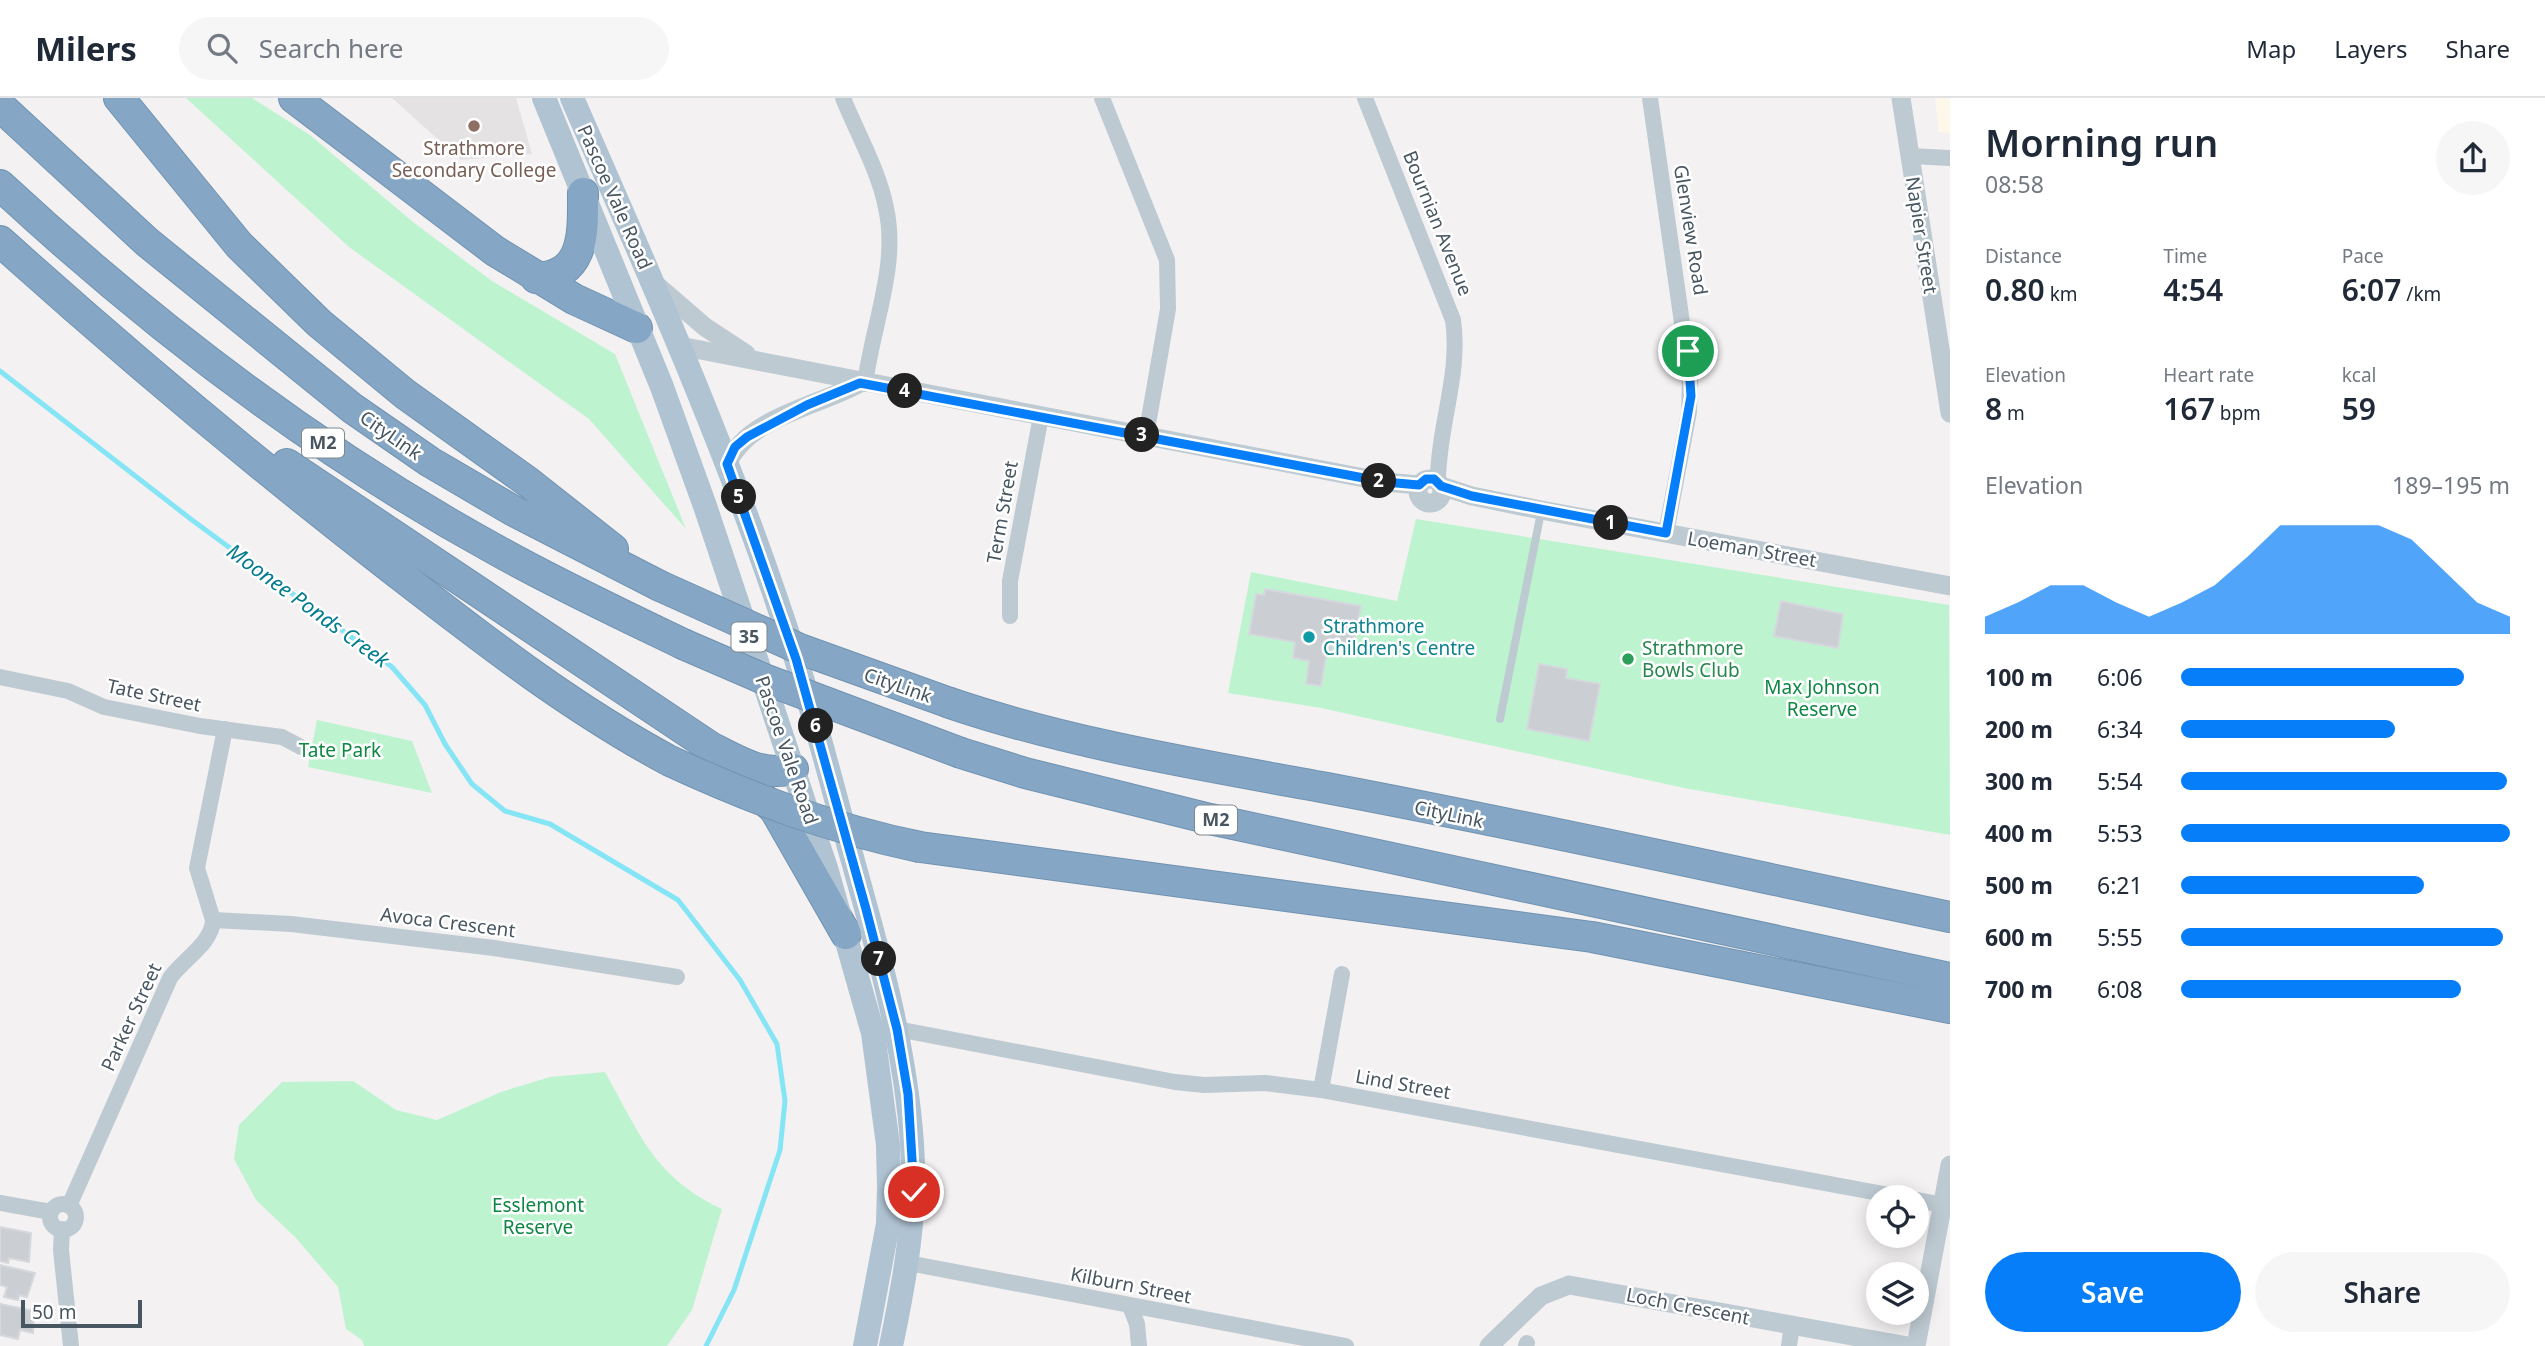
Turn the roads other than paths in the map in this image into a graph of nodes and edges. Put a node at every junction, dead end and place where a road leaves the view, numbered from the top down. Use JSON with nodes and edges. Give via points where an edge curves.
{"nodes":[{"id":1,"x":118,"y":98,"type":"edge"},
{"id":2,"x":294,"y":98,"type":"edge"},
{"id":3,"x":544,"y":98,"type":"edge"},
{"id":4,"x":572,"y":98,"type":"edge"},
{"id":5,"x":843,"y":98,"type":"edge"},
{"id":6,"x":1102,"y":98,"type":"edge"},
{"id":7,"x":1365,"y":98,"type":"edge"},
{"id":8,"x":1650,"y":98,"type":"edge"},
{"id":9,"x":1901,"y":98,"type":"edge"},
{"id":10,"x":0,"y":106,"type":"edge"},
{"id":11,"x":1910,"y":156,"type":"junction"},
{"id":12,"x":1950,"y":158,"type":"edge"},
{"id":13,"x":0,"y":186,"type":"edge"},
{"id":14,"x":583,"y":193,"type":"junction"},
{"id":15,"x":0,"y":241,"type":"edge"},
{"id":16,"x":536,"y":278,"type":"junction"},
{"id":17,"x":653,"y":282,"type":"junction"},
{"id":18,"x":637,"y":328,"type":"junction"},
{"id":19,"x":680,"y":346,"type":"junction"},
{"id":20,"x":127,"y":352,"type":"junction"},
{"id":21,"x":753,"y":359,"type":"junction"},
{"id":22,"x":863,"y":383,"type":"junction"},
{"id":23,"x":1950,"y":413,"type":"edge"},
{"id":24,"x":1041,"y":416,"type":"junction"},
{"id":25,"x":1146,"y":436,"type":"junction"},
{"id":26,"x":727,"y":464,"type":"junction"},
{"id":27,"x":1431,"y":487,"type":"junction"},
{"id":28,"x":1541,"y":510,"type":"junction"},
{"id":29,"x":1666,"y":533,"type":"junction"},
{"id":30,"x":660,"y":586,"type":"junction"},
{"id":31,"x":1950,"y":586,"type":"edge"},
{"id":32,"x":1010,"y":616,"type":"dead end"},
{"id":33,"x":0,"y":677,"type":"edge"},
{"id":34,"x":1500,"y":719,"type":"dead end"},
{"id":35,"x":225,"y":729,"type":"junction"},
{"id":36,"x":820,"y":742,"type":"junction"},
{"id":37,"x":301,"y":747,"type":"dead end"},
{"id":38,"x":712,"y":748,"type":"junction"},
{"id":39,"x":793,"y":769,"type":"junction"},
{"id":40,"x":1950,"y":917,"type":"edge"},
{"id":41,"x":213,"y":920,"type":"junction"},
{"id":42,"x":846,"y":934,"type":"junction"},
{"id":43,"x":1342,"y":974,"type":"dead end"},
{"id":44,"x":677,"y":977,"type":"dead end"},
{"id":45,"x":1950,"y":978,"type":"edge"},
{"id":46,"x":1950,"y":1007,"type":"edge"},
{"id":47,"x":897,"y":1029,"type":"junction"},
{"id":48,"x":1321,"y":1090,"type":"junction"},
{"id":49,"x":1950,"y":1165,"type":"edge"},
{"id":50,"x":1866,"y":1191,"type":"edge"},
{"id":51,"x":0,"y":1203,"type":"edge"},
{"id":52,"x":69,"y":1206,"type":"junction"},
{"id":53,"x":1946,"y":1206,"type":"edge"},
{"id":54,"x":51,"y":1212,"type":"junction"},
{"id":55,"x":62,"y":1229,"type":"junction"},
{"id":56,"x":908,"y":1263,"type":"junction"},
{"id":57,"x":1130,"y":1306,"type":"junction"},
{"id":58,"x":1792,"y":1325,"type":"junction"},
{"id":59,"x":71,"y":1346,"type":"edge"},
{"id":60,"x":865,"y":1346,"type":"edge"},
{"id":61,"x":891,"y":1346,"type":"edge"},
{"id":62,"x":1139,"y":1346,"type":"edge"},
{"id":63,"x":1346,"y":1346,"type":"edge"},
{"id":64,"x":1489,"y":1346,"type":"edge"},
{"id":65,"x":1789,"y":1346,"type":"edge"},
{"id":66,"x":1908,"y":1346,"type":"edge"},
{"id":67,"x":1916,"y":1346,"type":"edge"}],
"edges":[{"from":1,"to":30,"type":"highway","via":[[239,245],[319,323],[405,394],[528,482]]},
{"from":2,"to":16,"type":"highway","via":[[453,222]]},
{"from":3,"to":14,"type":"main road","name":"Pascoe Vale Road","number":"35"},
{"from":4,"to":17,"type":"main road","name":"Pascoe Vale Road","number":"35"},
{"from":5,"to":22,"type":"street","via":[[888,219],[889,253]]},
{"from":6,"to":25,"type":"street","via":[[1167,260],[1168,309]]},
{"from":7,"to":27,"type":"street","name":"Bournian Avenue","via":[[1453,320],[1454,359]]},
{"from":8,"to":29,"type":"street","name":"Glenview Road","via":[[1690,379],[1689,412]]},
{"from":9,"to":11,"type":"street","name":"Napier Street"},
{"from":10,"to":30,"type":"highway","name":"CityLink","number":"M2","via":[[146,242],[352,408],[430,462],[512,510]]},
{"from":11,"to":12,"type":"street"},
{"from":11,"to":23,"type":"street","name":"Napier Street"},
{"from":13,"to":45,"type":"highway","number":"M2","bridge":true,"via":[[180,341],[328,447],[496,550],[583,597],[764,679],[961,753],[1038,776],[1210,819]]},
{"from":14,"to":16,"type":"highway","via":[[581,237],[574,262],[551,277]]},
{"from":14,"to":18,"type":"main road","name":"Pascoe Vale Road","number":"35"},
{"from":15,"to":20,"type":"highway"},
{"from":16,"to":18,"type":"highway"},
{"from":17,"to":19,"type":"main road","name":"Pascoe Vale Road","number":"35"},
{"from":17,"to":21,"type":"street","via":[[705,327]]},
{"from":18,"to":19,"type":"main road"},
{"from":18,"to":39,"type":"main road","name":"Pascoe Vale Road","number":"35","via":[[705,506]]},
{"from":19,"to":21,"type":"street","name":"Loeman Street"},
{"from":19,"to":26,"type":"main road","name":"Pascoe Vale Road","number":"35"},
{"from":20,"to":38,"type":"highway","via":[[274,456]]},
{"from":20,"to":46,"type":"highway","bridge":true,"via":[[237,447],[525,671],[591,716],[670,761],[816,821],[920,847],[1592,937]]},
{"from":21,"to":22,"type":"street","name":"Loeman Street"},
{"from":22,"to":24,"type":"street","name":"Loeman Street"},
{"from":22,"to":26,"type":"street","via":[[807,405],[747,437],[735,447]]},
{"from":24,"to":25,"type":"street","name":"Loeman Street"},
{"from":24,"to":32,"type":"street","name":"Term Street","via":[[1010,581]]},
{"from":25,"to":27,"type":"street","name":"Loeman Street"},
{"from":26,"to":36,"type":"main road","name":"Pascoe Vale Road","number":"35","via":[[796,659]]},
{"from":27,"to":28,"type":"street","name":"Loeman Street"},
{"from":28,"to":29,"type":"street","name":"Loeman Street"},
{"from":28,"to":34,"type":"lane"},
{"from":29,"to":31,"type":"street","name":"Loeman Street"},
{"from":30,"to":40,"type":"highway","name":"CityLink","number":"M2","bridge":true,"via":[[800,649],[992,718],[1123,750]]},
{"from":33,"to":35,"type":"street","name":"Tate Street","via":[[68,691],[104,707]]},
{"from":35,"to":37,"type":"street","name":"Tate Street","via":[[282,737]]},
{"from":35,"to":41,"type":"street","via":[[197,868]]},
{"from":36,"to":39,"type":"main road"},
{"from":36,"to":47,"type":"main road","name":"Pascoe Vale Road","number":"35"},
{"from":38,"to":39,"type":"highway","via":[[758,770],[776,774]]},
{"from":38,"to":42,"type":"highway","via":[[775,810]]},
{"from":39,"to":42,"type":"main road","name":"Pascoe Vale Road","number":"35"},
{"from":41,"to":44,"type":"street","name":"Avoca Crescent","via":[[291,924],[494,948]]},
{"from":41,"to":52,"type":"street","name":"Parker Street","via":[[206,941],[170,978]]},
{"from":42,"to":60,"type":"main road","name":"Pascoe Vale Road","number":"35","via":[[873,1033],[888,1145],[888,1223]]},
{"from":43,"to":48,"type":"street"},
{"from":47,"to":48,"type":"street","name":"Lind Street","via":[[1175,1082],[1265,1083]]},
{"from":47,"to":56,"type":"main road","name":"Pascoe Vale Road","number":"35","via":[[913,1146]]},
{"from":48,"to":50,"type":"street","name":"Lind Street"},
{"from":49,"to":53,"type":"street"},
{"from":51,"to":54,"type":"street"},
{"from":52,"to":54,"type":"street","via":[[61,1204]]},
{"from":52,"to":55,"type":"street","via":[[75,1220]]},
{"from":53,"to":67,"type":"street"},
{"from":54,"to":55,"type":"street","via":[[52,1223]]},
{"from":55,"to":59,"type":"street"},
{"from":56,"to":57,"type":"street","name":"Kilburn Street"},
{"from":56,"to":61,"type":"main road","name":"Pascoe Vale Road","number":"35"},
{"from":57,"to":62,"type":"street"},
{"from":57,"to":63,"type":"street","name":"Kilburn Street"},
{"from":58,"to":64,"type":"street","name":"Loch Crescent","via":[[1569,1285],[1541,1296]]},
{"from":58,"to":65,"type":"street"},
{"from":58,"to":66,"type":"street","name":"Loch Crescent"}]}
